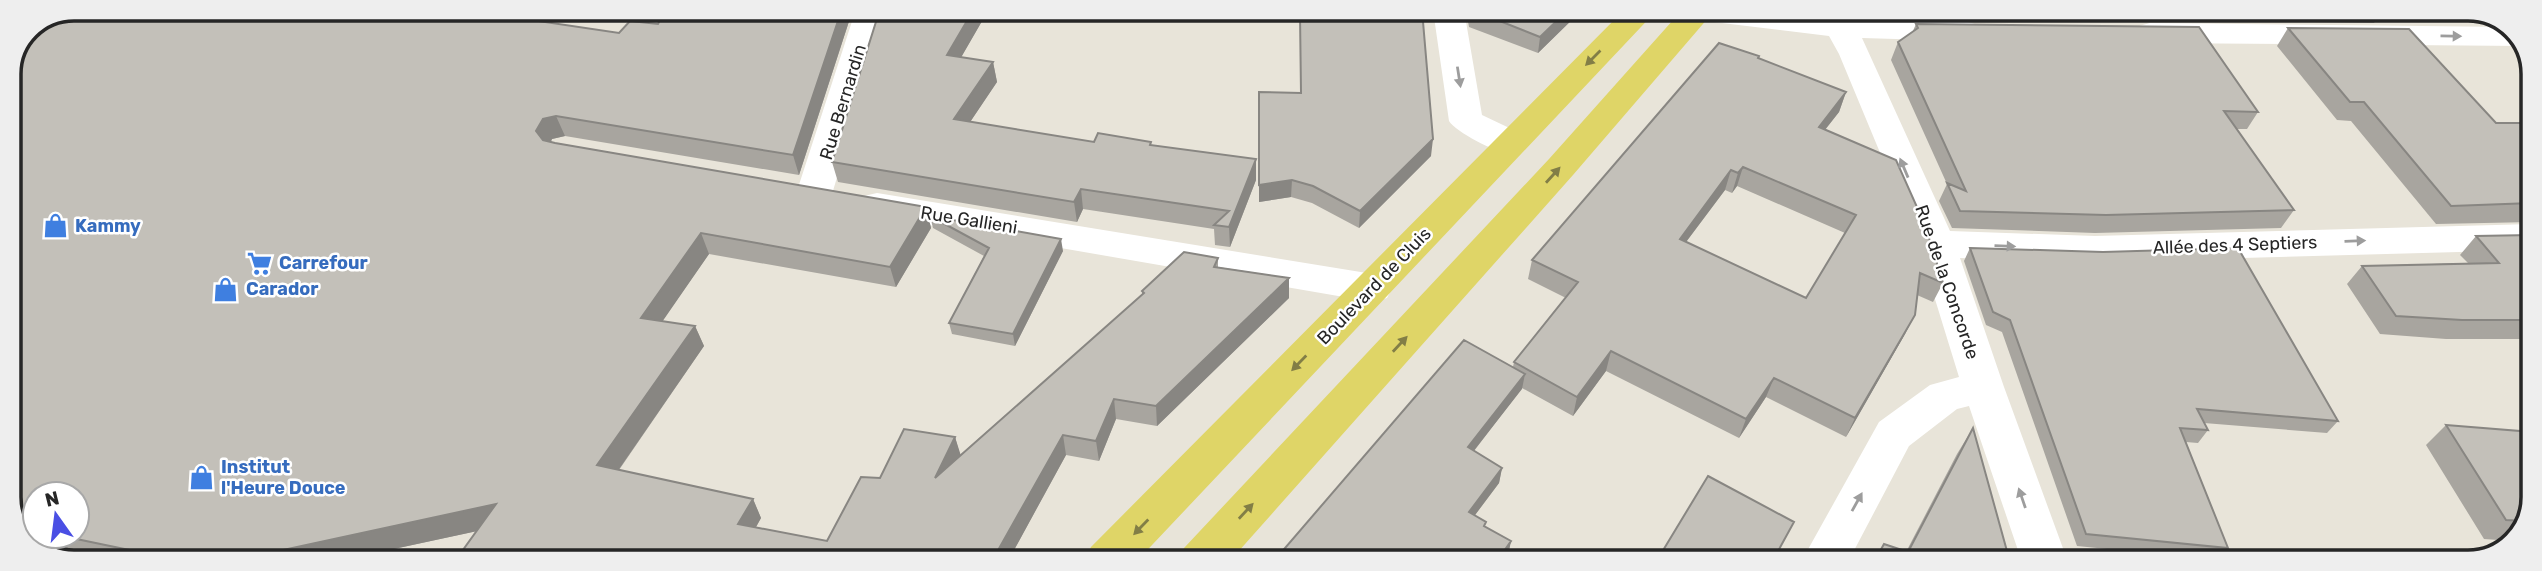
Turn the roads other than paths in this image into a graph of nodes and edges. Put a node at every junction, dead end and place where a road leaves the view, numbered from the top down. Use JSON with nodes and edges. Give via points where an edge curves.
{"nodes":[{"id":1,"x":867,"y":21,"type":"edge"},
{"id":2,"x":1450,"y":21,"type":"edge"},
{"id":3,"x":1630,"y":21,"type":"edge"},
{"id":4,"x":1689,"y":21,"type":"edge"},
{"id":5,"x":1836,"y":21,"type":"edge"},
{"id":6,"x":1862,"y":21,"type":"edge"},
{"id":7,"x":1995,"y":31,"type":"edge"},
{"id":8,"x":2119,"y":32,"type":"edge"},
{"id":9,"x":2506,"y":37,"type":"edge"},
{"id":10,"x":1510,"y":142,"type":"junction"},
{"id":11,"x":801,"y":192,"type":"joint"},
{"id":12,"x":2521,"y":237,"type":"edge"},
{"id":13,"x":1937,"y":244,"type":"junction"},
{"id":14,"x":1373,"y":288,"type":"junction"},
{"id":15,"x":1983,"y":387,"type":"junction"},
{"id":16,"x":1119,"y":550,"type":"edge"},
{"id":17,"x":1211,"y":550,"type":"edge"},
{"id":18,"x":1831,"y":550,"type":"edge"},
{"id":19,"x":2041,"y":550,"type":"edge"}],
"edges":[{"from":1,"to":11,"type":"street","name":"Rue Bernardin"},
{"from":2,"to":10,"type":"street","one_way":true,"via":[[1466,121]]},
{"from":3,"to":10,"type":"main road","name":"Boulevard de Cluis","one_way":true},
{"from":17,"to":4,"type":"main road","one_way":true},
{"from":13,"to":5,"type":"street","name":"Rue de la Concorde","one_way":true},
{"from":6,"to":7,"type":"street"},
{"from":8,"to":9,"type":"street","one_way":true},
{"from":10,"to":14,"type":"main road","name":"Boulevard de Cluis"},
{"from":11,"to":14,"type":"street","name":"Rue Gallieni"},
{"from":13,"to":12,"type":"street","name":"Allée des 4 Septiers","one_way":true,"via":[[2095,249]]},
{"from":13,"to":15,"type":"street","name":"Rue de la Concorde"},
{"from":14,"to":16,"type":"main road","name":"Boulevard de Cluis","one_way":true},
{"from":18,"to":15,"type":"street","one_way":true,"via":[[1894,433],[1945,396]]},
{"from":19,"to":15,"type":"street","name":"Rue de la Concorde","one_way":true}]}
